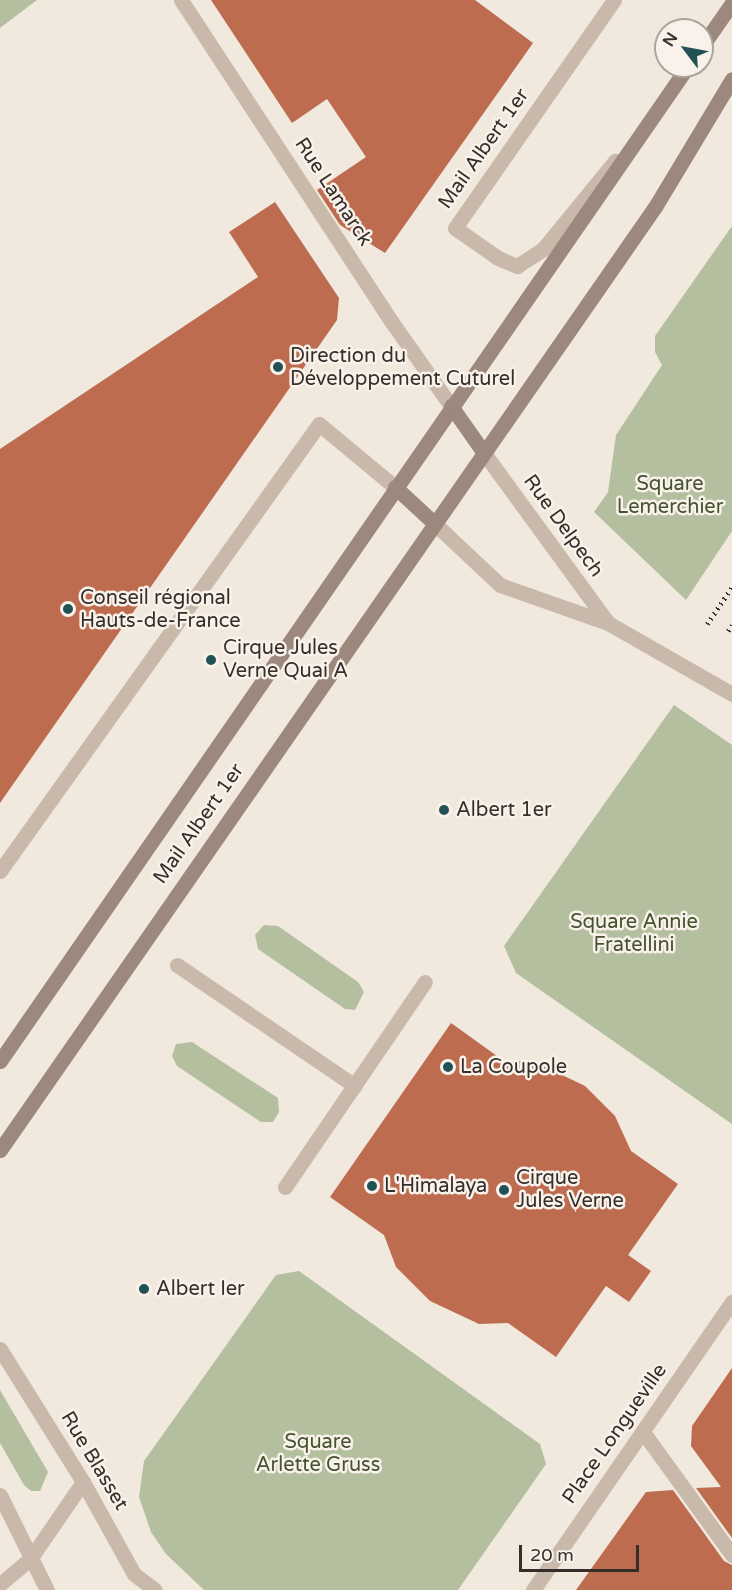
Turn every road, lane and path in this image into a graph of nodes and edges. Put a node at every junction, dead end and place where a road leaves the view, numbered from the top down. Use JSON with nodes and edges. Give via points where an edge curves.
{"nodes":[{"id":1,"x":181,"y":0,"type":"edge"},
{"id":2,"x":614,"y":0,"type":"edge"},
{"id":3,"x":732,"y":3,"type":"edge"},
{"id":4,"x":714,"y":29,"type":"edge"},
{"id":5,"x":680,"y":78,"type":"edge"},
{"id":6,"x":732,"y":79,"type":"edge"},
{"id":7,"x":664,"y":100,"type":"junction"},
{"id":8,"x":451,"y":406,"type":"junction"},
{"id":9,"x":484,"y":453,"type":"junction"},
{"id":10,"x":395,"y":487,"type":"junction"},
{"id":11,"x":434,"y":524,"type":"junction"},
{"id":12,"x":608,"y":623,"type":"junction"},
{"id":13,"x":732,"y":694,"type":"edge"},
{"id":14,"x":0,"y":871,"type":"edge"},
{"id":15,"x":177,"y":965,"type":"dead end"},
{"id":16,"x":425,"y":982,"type":"dead end"},
{"id":17,"x":0,"y":1061,"type":"edge"},
{"id":18,"x":355,"y":1086,"type":"junction"},
{"id":19,"x":0,"y":1150,"type":"edge"},
{"id":20,"x":285,"y":1187,"type":"dead end"},
{"id":21,"x":732,"y":1302,"type":"edge"},
{"id":22,"x":0,"y":1349,"type":"edge"},
{"id":23,"x":642,"y":1432,"type":"junction"},
{"id":24,"x":83,"y":1482,"type":"junction"},
{"id":25,"x":0,"y":1495,"type":"edge"},
{"id":26,"x":732,"y":1555,"type":"edge"},
{"id":27,"x":30,"y":1559,"type":"junction"},
{"id":28,"x":0,"y":1584,"type":"edge"},
{"id":29,"x":47,"y":1590,"type":"edge"},
{"id":30,"x":155,"y":1590,"type":"edge"},
{"id":31,"x":532,"y":1590,"type":"edge"}],
"edges":[{"from":1,"to":8,"type":"street","name":"Rue Lamarck"},
{"from":2,"to":7,"type":"street","name":"Mail Albert 1er","via":[[455,228],[498,258],[517,266],[543,249]]},
{"from":3,"to":4,"type":"main road"},
{"from":5,"to":7,"type":"main road","name":"Mail Albert 1er"},
{"from":6,"to":9,"type":"main road","name":"Mail Albert 1er","via":[[655,207]]},
{"from":7,"to":8,"type":"main road","name":"Mail Albert 1er"},
{"from":8,"to":9,"type":"main road"},
{"from":8,"to":10,"type":"main road","name":"Mail Albert 1er"},
{"from":9,"to":11,"type":"main road","name":"Mail Albert 1er"},
{"from":9,"to":12,"type":"street","name":"Rue Delpech"},
{"from":10,"to":11,"type":"main road"},
{"from":10,"to":14,"type":"street","via":[[319,424]]},
{"from":10,"to":17,"type":"main road","name":"Mail Albert 1er"},
{"from":11,"to":12,"type":"street","name":"Rue Delpech","via":[[500,585]]},
{"from":11,"to":19,"type":"main road","name":"Mail Albert 1er"},
{"from":12,"to":13,"type":"street","name":"Rue Delpech"},
{"from":15,"to":18,"type":"street"},
{"from":16,"to":18,"type":"street"},
{"from":18,"to":20,"type":"street"},
{"from":21,"to":23,"type":"street","name":"Place Longueville"},
{"from":22,"to":24,"type":"street","name":"Rue Blasset"},
{"from":23,"to":26,"type":"street"},
{"from":23,"to":31,"type":"street","name":"Place Longueville"},
{"from":24,"to":27,"type":"street"},
{"from":24,"to":30,"type":"street","name":"Rue Blasset","via":[[135,1574]]},
{"from":25,"to":27,"type":"street"},
{"from":27,"to":28,"type":"street"},
{"from":27,"to":29,"type":"street"}]}
